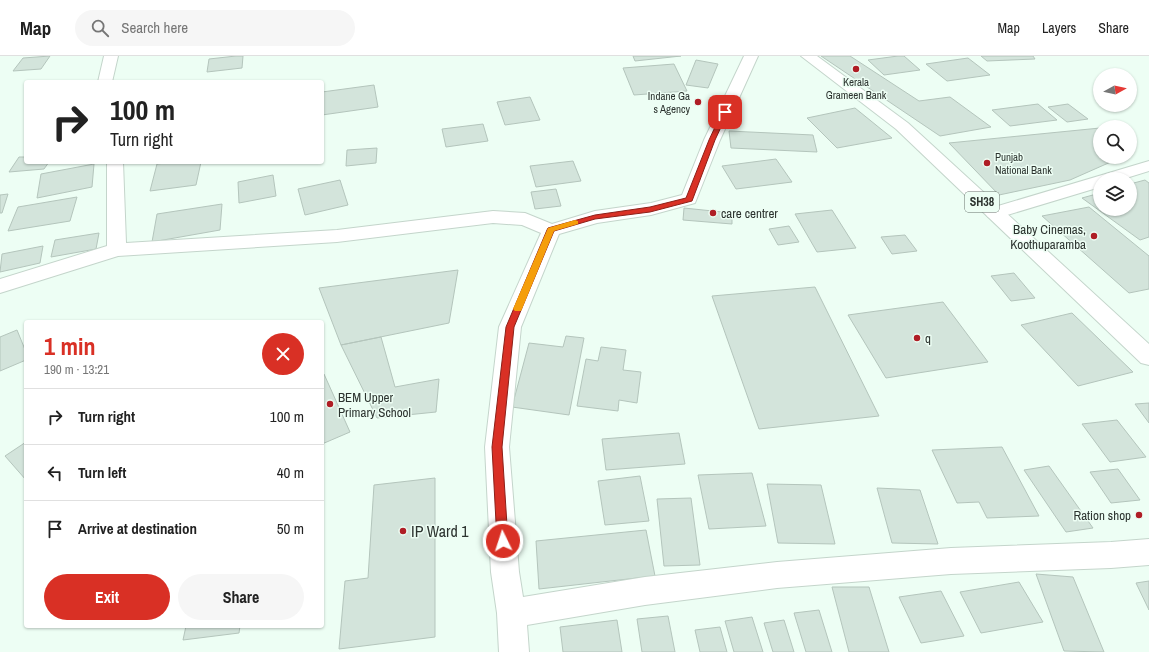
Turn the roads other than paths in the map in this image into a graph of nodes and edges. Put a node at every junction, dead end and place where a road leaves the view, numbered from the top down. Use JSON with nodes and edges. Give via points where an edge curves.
{"nodes":[{"id":1,"x":112,"y":56,"type":"edge"},
{"id":2,"x":751,"y":56,"type":"edge"},
{"id":3,"x":808,"y":56,"type":"edge"},
{"id":4,"x":106,"y":80,"type":"edge"},
{"id":5,"x":115,"y":164,"type":"edge"},
{"id":6,"x":1149,"y":166,"type":"edge"},
{"id":7,"x":1129,"y":172,"type":"edge"},
{"id":8,"x":1093,"y":183,"type":"edge"},
{"id":9,"x":994,"y":213,"type":"junction"},
{"id":10,"x":551,"y":230,"type":"junction"},
{"id":11,"x":117,"y":250,"type":"junction"},
{"id":12,"x":0,"y":286,"type":"edge"},
{"id":13,"x":1149,"y":357,"type":"edge"},
{"id":14,"x":1149,"y":552,"type":"edge"},
{"id":15,"x":511,"y":613,"type":"junction"},
{"id":16,"x":514,"y":652,"type":"edge"}],
"edges":[{"from":1,"to":4,"type":"street"},
{"from":2,"to":10,"type":"street","via":[[712,140],[689,199],[650,209],[595,217]]},
{"from":3,"to":9,"type":"street","number":"SH38","via":[[902,126]]},
{"from":5,"to":11,"type":"street"},
{"from":6,"to":7,"type":"street"},
{"from":8,"to":9,"type":"street"},
{"from":9,"to":13,"type":"street","number":"SH38"},
{"from":10,"to":11,"type":"street","via":[[525,219],[493,217],[336,236]]},
{"from":10,"to":15,"type":"street","via":[[510,327],[502,388],[497,447],[505,572]]},
{"from":11,"to":12,"type":"street"},
{"from":14,"to":15,"type":"street","via":[[951,561],[777,575],[645,591]]},
{"from":15,"to":16,"type":"street"}]}
